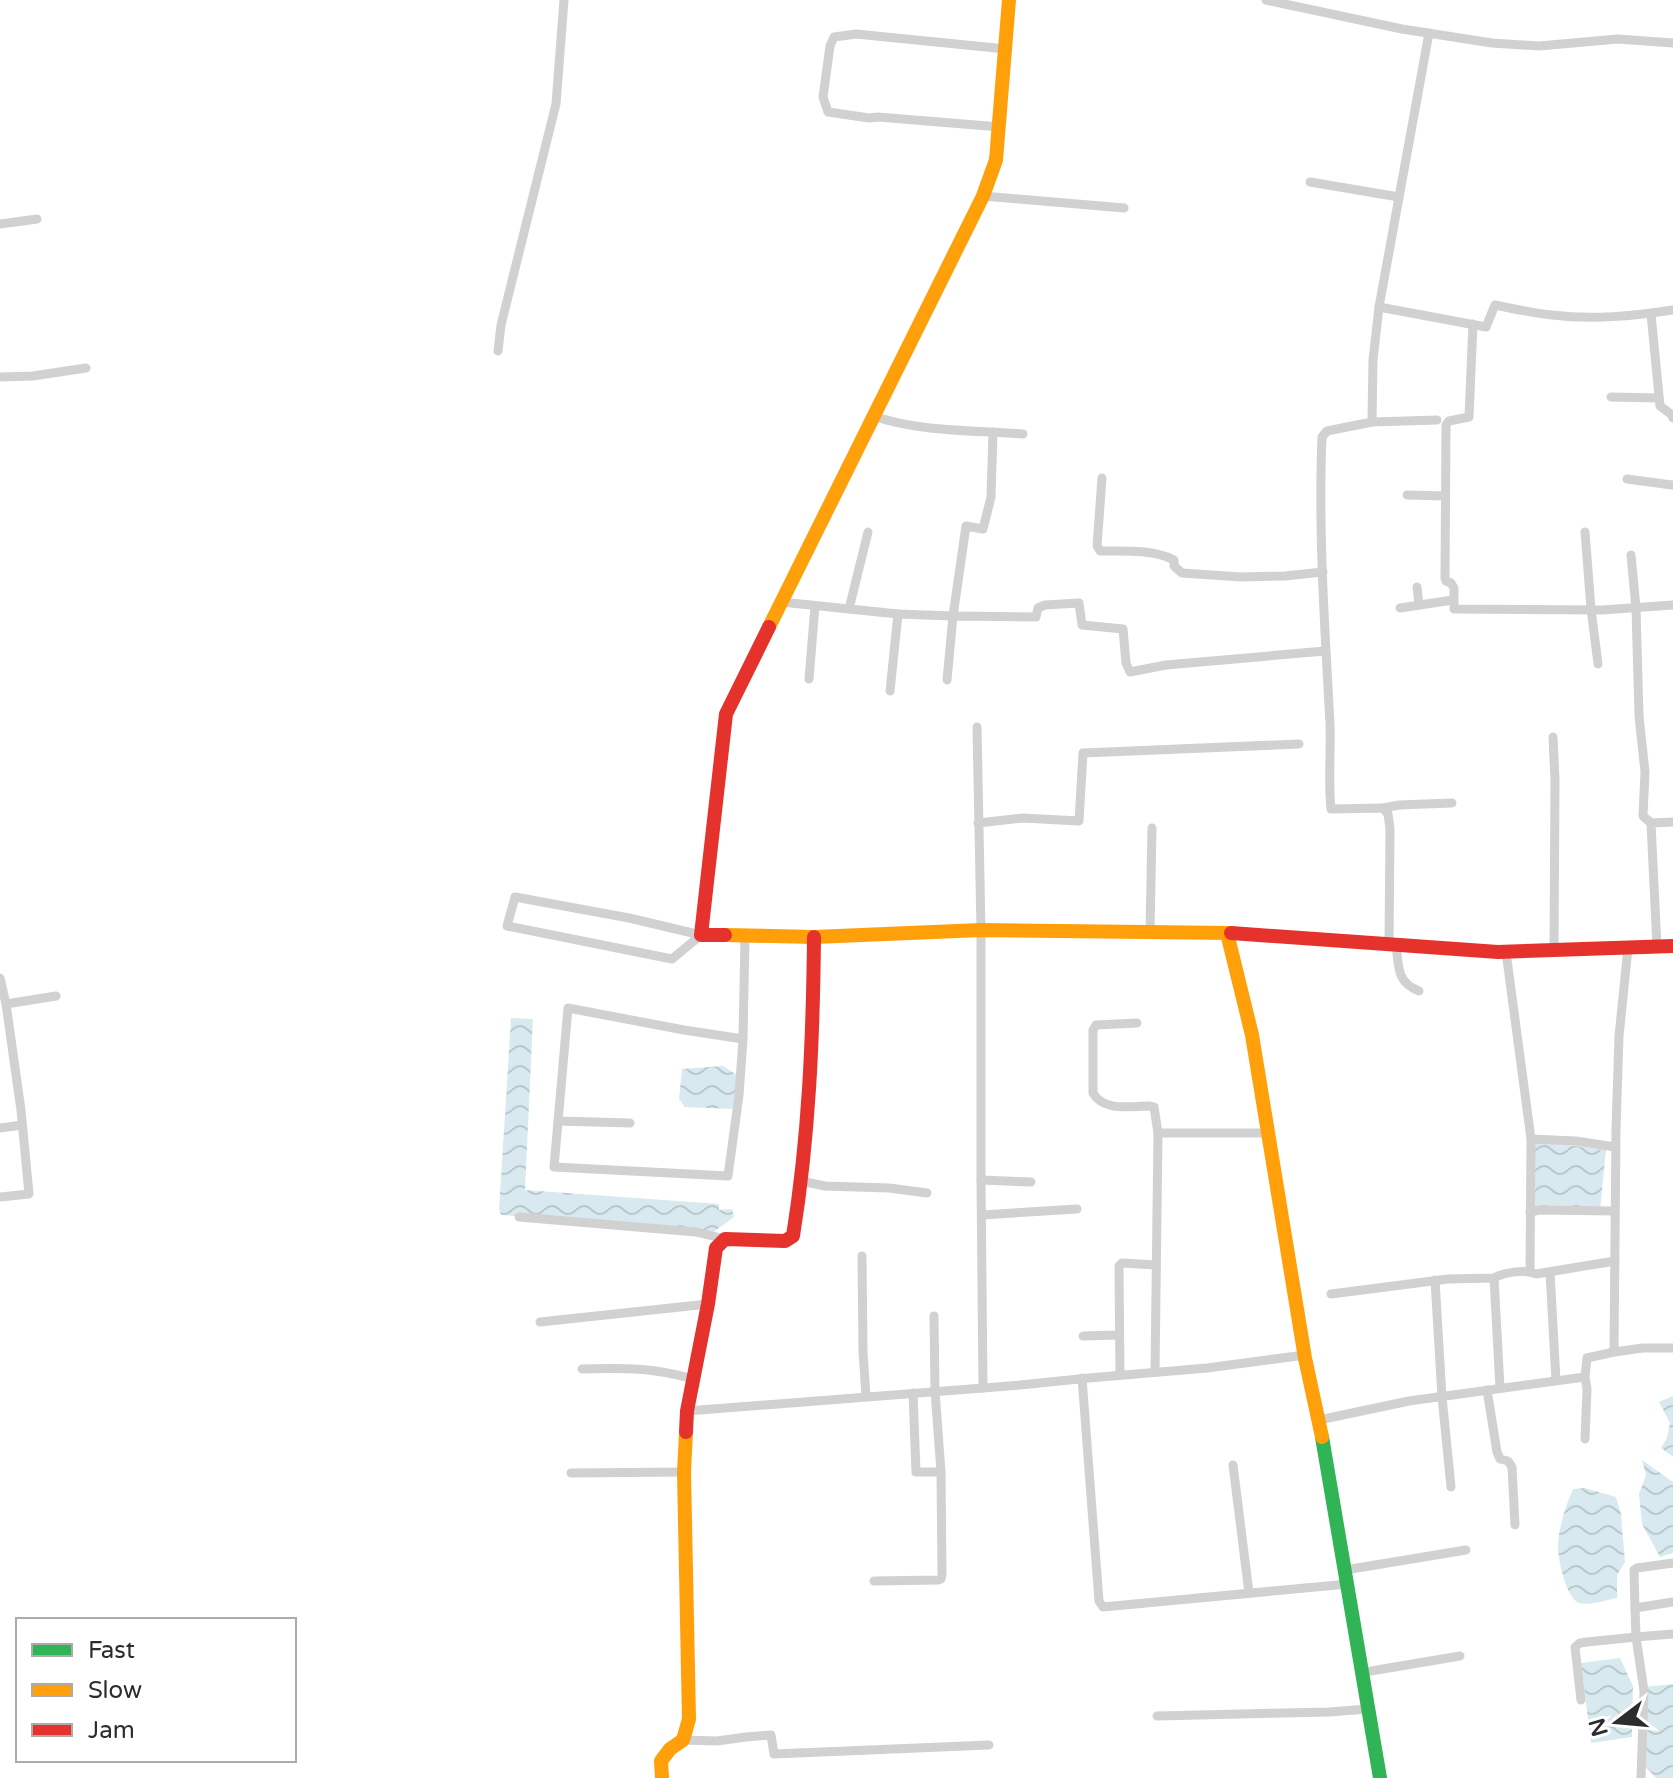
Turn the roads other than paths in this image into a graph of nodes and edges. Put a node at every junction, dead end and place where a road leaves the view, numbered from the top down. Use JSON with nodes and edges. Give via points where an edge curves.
{"nodes":[{"id":1,"x":564,"y":0,"type":"edge"},
{"id":2,"x":1009,"y":0,"type":"edge"},
{"id":3,"x":1266,"y":0,"type":"edge"},
{"id":4,"x":1429,"y":33,"type":"junction"},
{"id":5,"x":1673,"y":43,"type":"edge"},
{"id":6,"x":1006,"y":49,"type":"junction"},
{"id":7,"x":1000,"y":127,"type":"junction"},
{"id":8,"x":1310,"y":182,"type":"dead end"},
{"id":9,"x":983,"y":196,"type":"junction"},
{"id":10,"x":1399,"y":197,"type":"junction"},
{"id":11,"x":1124,"y":208,"type":"dead end"},
{"id":12,"x":37,"y":219,"type":"dead end"},
{"id":13,"x":0,"y":224,"type":"edge"},
{"id":14,"x":1379,"y":307,"type":"junction"},
{"id":15,"x":1673,"y":310,"type":"edge"},
{"id":16,"x":1651,"y":314,"type":"junction"},
{"id":17,"x":1473,"y":324,"type":"junction"},
{"id":18,"x":498,"y":351,"type":"dead end"},
{"id":19,"x":86,"y":368,"type":"dead end"},
{"id":20,"x":0,"y":377,"type":"edge"},
{"id":21,"x":1611,"y":397,"type":"dead end"},
{"id":22,"x":1659,"y":398,"type":"junction"},
{"id":23,"x":873,"y":416,"type":"junction"},
{"id":24,"x":1673,"y":418,"type":"edge"},
{"id":25,"x":1437,"y":420,"type":"dead end"},
{"id":26,"x":1372,"y":422,"type":"junction"},
{"id":27,"x":993,"y":432,"type":"junction"},
{"id":28,"x":1023,"y":434,"type":"dead end"},
{"id":29,"x":1102,"y":478,"type":"dead end"},
{"id":30,"x":1673,"y":478,"type":"edge"},
{"id":31,"x":1627,"y":479,"type":"dead end"},
{"id":32,"x":1672,"y":485,"type":"edge"},
{"id":33,"x":1673,"y":493,"type":"edge"},
{"id":34,"x":1407,"y":495,"type":"dead end"},
{"id":35,"x":1445,"y":496,"type":"junction"},
{"id":36,"x":868,"y":532,"type":"dead end"},
{"id":37,"x":1585,"y":532,"type":"dead end"},
{"id":38,"x":1631,"y":555,"type":"dead end"},
{"id":39,"x":1323,"y":572,"type":"junction"},
{"id":40,"x":1417,"y":587,"type":"dead end"},
{"id":41,"x":1453,"y":600,"type":"junction"},
{"id":42,"x":781,"y":602,"type":"junction"},
{"id":43,"x":1419,"y":605,"type":"junction"},
{"id":44,"x":1673,"y":605,"type":"edge"},
{"id":45,"x":815,"y":606,"type":"junction"},
{"id":46,"x":1400,"y":608,"type":"dead end"},
{"id":47,"x":1636,"y":608,"type":"junction"},
{"id":48,"x":849,"y":609,"type":"junction"},
{"id":49,"x":1591,"y":609,"type":"junction"},
{"id":50,"x":898,"y":614,"type":"junction"},
{"id":51,"x":953,"y":616,"type":"junction"},
{"id":52,"x":1325,"y":651,"type":"junction"},
{"id":53,"x":1598,"y":664,"type":"dead end"},
{"id":54,"x":809,"y":679,"type":"dead end"},
{"id":55,"x":947,"y":680,"type":"dead end"},
{"id":56,"x":890,"y":691,"type":"dead end"},
{"id":57,"x":977,"y":727,"type":"dead end"},
{"id":58,"x":1553,"y":737,"type":"dead end"},
{"id":59,"x":1299,"y":744,"type":"dead end"},
{"id":60,"x":1452,"y":803,"type":"dead end"},
{"id":61,"x":1383,"y":808,"type":"junction"},
{"id":62,"x":1673,"y":822,"type":"edge"},
{"id":63,"x":978,"y":823,"type":"junction"},
{"id":64,"x":1651,"y":823,"type":"junction"},
{"id":65,"x":1152,"y":828,"type":"dead end"},
{"id":66,"x":981,"y":930,"type":"junction"},
{"id":67,"x":1150,"y":932,"type":"junction"},
{"id":68,"x":1227,"y":933,"type":"junction"},
{"id":69,"x":701,"y":935,"type":"junction"},
{"id":70,"x":745,"y":936,"type":"junction"},
{"id":71,"x":814,"y":937,"type":"junction"},
{"id":72,"x":1392,"y":945,"type":"junction"},
{"id":73,"x":1673,"y":946,"type":"edge"},
{"id":74,"x":1657,"y":947,"type":"junction"},
{"id":75,"x":1628,"y":948,"type":"junction"},
{"id":76,"x":1554,"y":951,"type":"junction"},
{"id":77,"x":1506,"y":952,"type":"junction"},
{"id":78,"x":0,"y":978,"type":"edge"},
{"id":79,"x":1419,"y":991,"type":"dead end"},
{"id":80,"x":56,"y":996,"type":"dead end"},
{"id":81,"x":6,"y":1004,"type":"junction"},
{"id":82,"x":1137,"y":1023,"type":"dead end"},
{"id":83,"x":743,"y":1039,"type":"junction"},
{"id":84,"x":558,"y":1121,"type":"junction"},
{"id":85,"x":630,"y":1123,"type":"dead end"},
{"id":86,"x":22,"y":1125,"type":"junction"},
{"id":87,"x":0,"y":1128,"type":"edge"},
{"id":88,"x":1158,"y":1133,"type":"junction"},
{"id":89,"x":1267,"y":1133,"type":"junction"},
{"id":90,"x":1531,"y":1139,"type":"junction"},
{"id":91,"x":1615,"y":1147,"type":"junction"},
{"id":92,"x":981,"y":1180,"type":"junction"},
{"id":93,"x":801,"y":1181,"type":"junction"},
{"id":94,"x":1031,"y":1182,"type":"dead end"},
{"id":95,"x":927,"y":1193,"type":"dead end"},
{"id":96,"x":0,"y":1197,"type":"edge"},
{"id":97,"x":1077,"y":1209,"type":"dead end"},
{"id":98,"x":1615,"y":1211,"type":"junction"},
{"id":99,"x":1530,"y":1212,"type":"junction"},
{"id":100,"x":982,"y":1215,"type":"junction"},
{"id":101,"x":519,"y":1217,"type":"dead end"},
{"id":102,"x":725,"y":1239,"type":"junction"},
{"id":103,"x":862,"y":1256,"type":"dead end"},
{"id":104,"x":1615,"y":1261,"type":"junction"},
{"id":105,"x":1156,"y":1265,"type":"junction"},
{"id":106,"x":1530,"y":1271,"type":"junction"},
{"id":107,"x":1550,"y":1272,"type":"junction"},
{"id":108,"x":1494,"y":1278,"type":"junction"},
{"id":109,"x":1435,"y":1280,"type":"junction"},
{"id":110,"x":1331,"y":1294,"type":"dead end"},
{"id":111,"x":708,"y":1304,"type":"junction"},
{"id":112,"x":934,"y":1316,"type":"dead end"},
{"id":113,"x":540,"y":1322,"type":"dead end"},
{"id":114,"x":1119,"y":1335,"type":"junction"},
{"id":115,"x":1083,"y":1336,"type":"dead end"},
{"id":116,"x":1673,"y":1348,"type":"edge"},
{"id":117,"x":1614,"y":1352,"type":"junction"},
{"id":118,"x":1305,"y":1355,"type":"junction"},
{"id":119,"x":582,"y":1369,"type":"dead end"},
{"id":120,"x":1155,"y":1372,"type":"junction"},
{"id":121,"x":1120,"y":1375,"type":"junction"},
{"id":122,"x":1585,"y":1377,"type":"junction"},
{"id":123,"x":1082,"y":1378,"type":"junction"},
{"id":124,"x":693,"y":1379,"type":"junction"},
{"id":125,"x":1556,"y":1381,"type":"junction"},
{"id":126,"x":983,"y":1388,"type":"junction"},
{"id":127,"x":1500,"y":1388,"type":"junction"},
{"id":128,"x":1487,"y":1390,"type":"junction"},
{"id":129,"x":935,"y":1391,"type":"junction"},
{"id":130,"x":913,"y":1393,"type":"junction"},
{"id":131,"x":866,"y":1396,"type":"junction"},
{"id":132,"x":1442,"y":1397,"type":"junction"},
{"id":133,"x":687,"y":1411,"type":"junction"},
{"id":134,"x":1319,"y":1420,"type":"junction"},
{"id":135,"x":1585,"y":1439,"type":"dead end"},
{"id":136,"x":1233,"y":1465,"type":"dead end"},
{"id":137,"x":684,"y":1472,"type":"junction"},
{"id":138,"x":941,"y":1472,"type":"junction"},
{"id":139,"x":571,"y":1473,"type":"dead end"},
{"id":140,"x":1451,"y":1487,"type":"dead end"},
{"id":141,"x":1515,"y":1525,"type":"dead end"},
{"id":142,"x":1466,"y":1550,"type":"dead end"},
{"id":143,"x":1673,"y":1563,"type":"edge"},
{"id":144,"x":1346,"y":1577,"type":"junction"},
{"id":145,"x":874,"y":1581,"type":"dead end"},
{"id":146,"x":1249,"y":1593,"type":"junction"},
{"id":147,"x":1673,"y":1602,"type":"edge"},
{"id":148,"x":1635,"y":1608,"type":"junction"},
{"id":149,"x":1673,"y":1634,"type":"edge"},
{"id":150,"x":1636,"y":1637,"type":"junction"},
{"id":151,"x":1460,"y":1656,"type":"dead end"},
{"id":152,"x":1371,"y":1671,"type":"dead end"},
{"id":153,"x":1581,"y":1700,"type":"dead end"},
{"id":154,"x":1368,"y":1709,"type":"junction"},
{"id":155,"x":1157,"y":1716,"type":"dead end"},
{"id":156,"x":683,"y":1740,"type":"junction"},
{"id":157,"x":989,"y":1745,"type":"dead end"},
{"id":158,"x":662,"y":1778,"type":"edge"},
{"id":159,"x":1380,"y":1778,"type":"edge"},
{"id":160,"x":1641,"y":1778,"type":"edge"}],
"edges":[{"from":1,"to":18,"type":"street","via":[[556,104]]},
{"from":2,"to":6,"type":"street"},
{"from":3,"to":4,"type":"street"},
{"from":4,"to":5,"type":"street","via":[[1539,46],[1618,39]]},
{"from":4,"to":10,"type":"street"},
{"from":6,"to":7,"type":"street"},
{"from":6,"to":7,"type":"street","via":[[856,34],[834,37],[823,97],[828,112]]},
{"from":7,"to":9,"type":"street","via":[[996,160]]},
{"from":8,"to":10,"type":"street"},
{"from":9,"to":11,"type":"street"},
{"from":9,"to":23,"type":"street"},
{"from":10,"to":14,"type":"street"},
{"from":12,"to":13,"type":"street"},
{"from":14,"to":17,"type":"street"},
{"from":14,"to":26,"type":"street"},
{"from":15,"to":16,"type":"street"},
{"from":16,"to":17,"type":"street","via":[[1578,317],[1495,305],[1486,327]]},
{"from":16,"to":22,"type":"street"},
{"from":17,"to":35,"type":"street","via":[[1469,417],[1446,425]]},
{"from":19,"to":20,"type":"street"},
{"from":21,"to":22,"type":"street"},
{"from":22,"to":24,"type":"street"},
{"from":23,"to":27,"type":"street","via":[[895,423]]},
{"from":23,"to":42,"type":"street"},
{"from":25,"to":26,"type":"street"},
{"from":26,"to":39,"type":"street","via":[[1327,431],[1322,437]]},
{"from":27,"to":28,"type":"street"},
{"from":27,"to":51,"type":"street","via":[[991,497],[983,529],[966,526]]},
{"from":29,"to":39,"type":"street","via":[[1100,551],[1167,557],[1182,573],[1241,577]]},
{"from":30,"to":32,"type":"street"},
{"from":31,"to":32,"type":"street"},
{"from":32,"to":33,"type":"street"},
{"from":34,"to":35,"type":"street"},
{"from":35,"to":41,"type":"street","via":[[1445,578],[1452,585]]},
{"from":36,"to":48,"type":"street"},
{"from":37,"to":49,"type":"street"},
{"from":38,"to":47,"type":"street"},
{"from":39,"to":52,"type":"street"},
{"from":40,"to":43,"type":"street"},
{"from":41,"to":43,"type":"street"},
{"from":41,"to":49,"type":"street","via":[[1457,610]]},
{"from":42,"to":45,"type":"street"},
{"from":42,"to":69,"type":"street","via":[[726,714]]},
{"from":43,"to":46,"type":"street"},
{"from":44,"to":47,"type":"street"},
{"from":45,"to":48,"type":"street"},
{"from":45,"to":54,"type":"street"},
{"from":47,"to":49,"type":"street"},
{"from":47,"to":64,"type":"street","via":[[1643,816]]},
{"from":48,"to":50,"type":"street"},
{"from":49,"to":53,"type":"street"},
{"from":50,"to":51,"type":"street"},
{"from":50,"to":56,"type":"street"},
{"from":51,"to":52,"type":"street","via":[[1036,617],[1045,605],[1079,603],[1082,625],[1123,629],[1130,672]]},
{"from":51,"to":55,"type":"street"},
{"from":52,"to":61,"type":"street","via":[[1331,809]]},
{"from":57,"to":63,"type":"street"},
{"from":58,"to":76,"type":"street"},
{"from":59,"to":63,"type":"street","via":[[1083,753],[1079,821],[1023,818]]},
{"from":60,"to":61,"type":"street"},
{"from":61,"to":72,"type":"street","via":[[1390,829]]},
{"from":62,"to":64,"type":"street"},
{"from":63,"to":66,"type":"street"},
{"from":64,"to":74,"type":"street"},
{"from":65,"to":67,"type":"street"},
{"from":66,"to":67,"type":"street"},
{"from":66,"to":71,"type":"street"},
{"from":66,"to":92,"type":"street"},
{"from":67,"to":68,"type":"street"},
{"from":68,"to":72,"type":"street"},
{"from":68,"to":89,"type":"street","via":[[1252,1035]]},
{"from":69,"to":69,"type":"street","via":[[672,959],[507,926],[515,897]]},
{"from":69,"to":70,"type":"street"},
{"from":70,"to":71,"type":"street"},
{"from":70,"to":83,"type":"street"},
{"from":71,"to":93,"type":"street"},
{"from":72,"to":77,"type":"street"},
{"from":72,"to":79,"type":"street","via":[[1401,978]]},
{"from":73,"to":74,"type":"street"},
{"from":74,"to":75,"type":"street"},
{"from":75,"to":76,"type":"street"},
{"from":75,"to":91,"type":"street"},
{"from":76,"to":77,"type":"street"},
{"from":77,"to":90,"type":"street"},
{"from":78,"to":81,"type":"street"},
{"from":80,"to":81,"type":"street"},
{"from":81,"to":86,"type":"street"},
{"from":82,"to":88,"type":"street","via":[[1096,1025],[1093,1093],[1115,1107],[1154,1107]]},
{"from":83,"to":84,"type":"street","via":[[568,1008]]},
{"from":83,"to":84,"type":"street","via":[[728,1176],[554,1167]]},
{"from":84,"to":85,"type":"street"},
{"from":86,"to":87,"type":"street"},
{"from":86,"to":96,"type":"street","via":[[29,1194]]},
{"from":88,"to":89,"type":"street"},
{"from":88,"to":105,"type":"street"},
{"from":89,"to":118,"type":"street"},
{"from":90,"to":91,"type":"street"},
{"from":90,"to":99,"type":"street"},
{"from":91,"to":98,"type":"street"},
{"from":92,"to":94,"type":"street"},
{"from":92,"to":100,"type":"street"},
{"from":93,"to":95,"type":"street"},
{"from":93,"to":102,"type":"street","via":[[793,1236],[785,1241]]},
{"from":97,"to":100,"type":"street"},
{"from":98,"to":99,"type":"street"},
{"from":98,"to":104,"type":"street"},
{"from":99,"to":106,"type":"street"},
{"from":100,"to":126,"type":"street"},
{"from":101,"to":102,"type":"street"},
{"from":102,"to":111,"type":"street","via":[[716,1248]]},
{"from":103,"to":131,"type":"street"},
{"from":104,"to":107,"type":"street"},
{"from":104,"to":117,"type":"street"},
{"from":105,"to":114,"type":"street","via":[[1119,1266]]},
{"from":105,"to":120,"type":"street"},
{"from":106,"to":107,"type":"street"},
{"from":106,"to":108,"type":"street"},
{"from":107,"to":125,"type":"street"},
{"from":108,"to":109,"type":"street"},
{"from":108,"to":127,"type":"street"},
{"from":109,"to":110,"type":"street"},
{"from":109,"to":132,"type":"street"},
{"from":111,"to":113,"type":"street"},
{"from":111,"to":124,"type":"street"},
{"from":112,"to":129,"type":"street"},
{"from":114,"to":115,"type":"street"},
{"from":114,"to":121,"type":"street"},
{"from":116,"to":117,"type":"street"},
{"from":117,"to":122,"type":"street","via":[[1587,1358]]},
{"from":118,"to":120,"type":"street"},
{"from":118,"to":134,"type":"street"},
{"from":119,"to":124,"type":"street","via":[[665,1371]]},
{"from":120,"to":121,"type":"street"},
{"from":121,"to":123,"type":"street"},
{"from":122,"to":125,"type":"street"},
{"from":122,"to":135,"type":"street"},
{"from":123,"to":126,"type":"street"},
{"from":123,"to":146,"type":"street","via":[[1103,1607]]},
{"from":124,"to":133,"type":"street"},
{"from":125,"to":127,"type":"street"},
{"from":126,"to":129,"type":"street"},
{"from":127,"to":128,"type":"street"},
{"from":128,"to":132,"type":"street"},
{"from":128,"to":141,"type":"street","via":[[1497,1452],[1512,1467]]},
{"from":129,"to":130,"type":"street"},
{"from":129,"to":138,"type":"street"},
{"from":130,"to":131,"type":"street"},
{"from":130,"to":138,"type":"street","via":[[916,1472]]},
{"from":131,"to":133,"type":"street"},
{"from":132,"to":134,"type":"street"},
{"from":132,"to":140,"type":"street"},
{"from":133,"to":137,"type":"street"},
{"from":134,"to":144,"type":"street"},
{"from":136,"to":146,"type":"street"},
{"from":137,"to":139,"type":"street"},
{"from":137,"to":156,"type":"street","via":[[690,1685]]},
{"from":138,"to":145,"type":"street","via":[[941,1579]]},
{"from":142,"to":144,"type":"street"},
{"from":143,"to":148,"type":"street","via":[[1634,1570]]},
{"from":144,"to":146,"type":"street"},
{"from":144,"to":154,"type":"street"},
{"from":147,"to":148,"type":"street"},
{"from":148,"to":150,"type":"street"},
{"from":149,"to":150,"type":"street"},
{"from":150,"to":153,"type":"street","via":[[1575,1647]]},
{"from":150,"to":160,"type":"street","via":[[1644,1691]]},
{"from":151,"to":152,"type":"street"},
{"from":154,"to":155,"type":"street"},
{"from":154,"to":159,"type":"street"},
{"from":156,"to":157,"type":"street","via":[[771,1735],[774,1754]]},
{"from":156,"to":158,"type":"street","via":[[661,1761]]}]}
